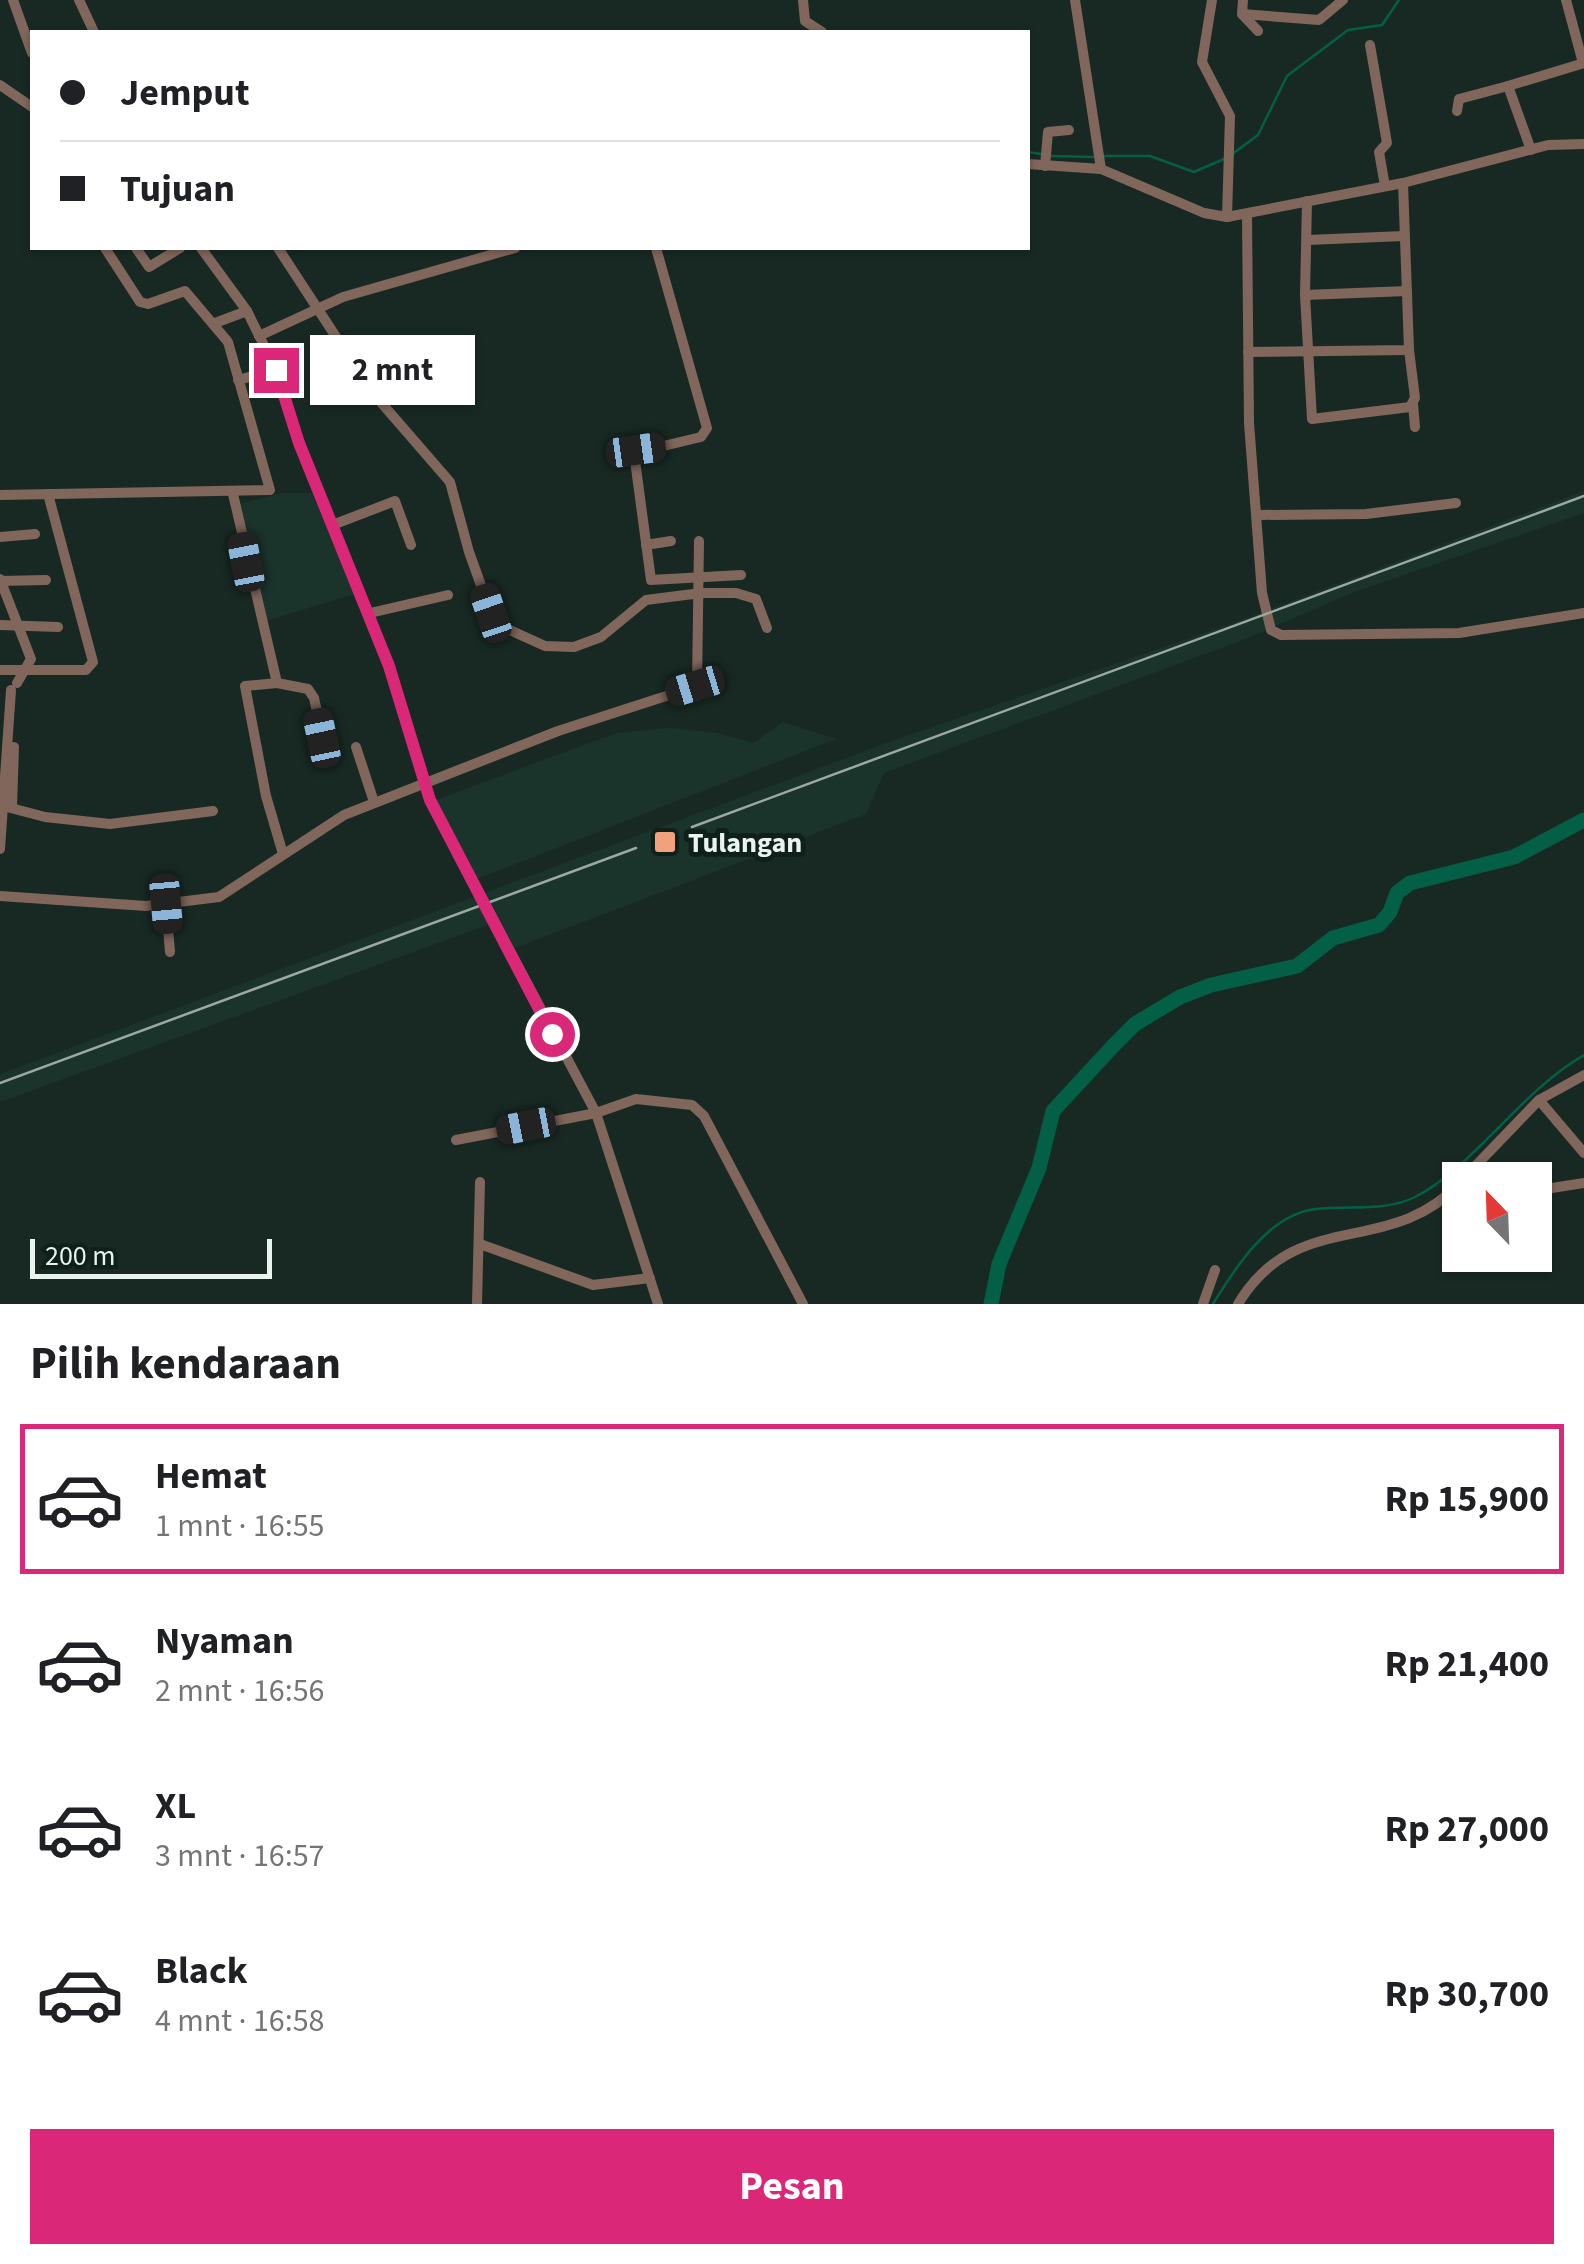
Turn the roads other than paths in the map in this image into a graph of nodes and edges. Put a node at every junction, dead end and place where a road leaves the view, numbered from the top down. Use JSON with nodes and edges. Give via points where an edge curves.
{"nodes":[{"id":1,"x":13,"y":0,"type":"edge"},
{"id":2,"x":79,"y":0,"type":"edge"},
{"id":3,"x":803,"y":0,"type":"edge"},
{"id":4,"x":1075,"y":0,"type":"edge"},
{"id":5,"x":1212,"y":0,"type":"edge"},
{"id":6,"x":1243,"y":0,"type":"edge"},
{"id":7,"x":1343,"y":0,"type":"edge"},
{"id":8,"x":1566,"y":0,"type":"edge"},
{"id":9,"x":1242,"y":14,"type":"junction"},
{"id":10,"x":806,"y":28,"type":"edge"},
{"id":11,"x":93,"y":30,"type":"edge"},
{"id":12,"x":1258,"y":31,"type":"dead end"},
{"id":13,"x":1370,"y":45,"type":"dead end"},
{"id":14,"x":30,"y":47,"type":"edge"},
{"id":15,"x":1583,"y":63,"type":"edge"},
{"id":16,"x":0,"y":84,"type":"edge"},
{"id":17,"x":1508,"y":86,"type":"junction"},
{"id":18,"x":30,"y":106,"type":"edge"},
{"id":19,"x":1457,"y":111,"type":"dead end"},
{"id":20,"x":1069,"y":130,"type":"dead end"},
{"id":21,"x":1584,"y":144,"type":"edge"},
{"id":22,"x":1531,"y":150,"type":"junction"},
{"id":23,"x":1046,"y":159,"type":"junction"},
{"id":24,"x":1101,"y":160,"type":"junction"},
{"id":25,"x":1030,"y":163,"type":"edge"},
{"id":26,"x":1403,"y":183,"type":"junction"},
{"id":27,"x":1385,"y":186,"type":"junction"},
{"id":28,"x":1308,"y":201,"type":"junction"},
{"id":29,"x":1246,"y":216,"type":"junction"},
{"id":30,"x":1228,"y":217,"type":"junction"},
{"id":31,"x":1404,"y":236,"type":"junction"},
{"id":32,"x":1307,"y":240,"type":"junction"},
{"id":33,"x":106,"y":250,"type":"edge"},
{"id":34,"x":137,"y":250,"type":"edge"},
{"id":35,"x":177,"y":250,"type":"edge"},
{"id":36,"x":202,"y":250,"type":"edge"},
{"id":37,"x":279,"y":250,"type":"edge"},
{"id":38,"x":509,"y":250,"type":"edge"},
{"id":39,"x":657,"y":250,"type":"edge"},
{"id":40,"x":1407,"y":291,"type":"junction"},
{"id":41,"x":1304,"y":295,"type":"junction"},
{"id":42,"x":322,"y":308,"type":"junction"},
{"id":43,"x":246,"y":311,"type":"junction"},
{"id":44,"x":215,"y":323,"type":"junction"},
{"id":45,"x":260,"y":336,"type":"junction"},
{"id":46,"x":1408,"y":350,"type":"junction"},
{"id":47,"x":1248,"y":352,"type":"junction"},
{"id":48,"x":1308,"y":352,"type":"junction"},
{"id":49,"x":276,"y":370,"type":"junction"},
{"id":50,"x":238,"y":380,"type":"junction"},
{"id":51,"x":1414,"y":404,"type":"junction"},
{"id":52,"x":1415,"y":426,"type":"dead end"},
{"id":53,"x":48,"y":494,"type":"junction"},
{"id":54,"x":233,"y":494,"type":"junction"},
{"id":55,"x":0,"y":495,"type":"edge"},
{"id":56,"x":408,"y":496,"type":"dead end"},
{"id":57,"x":395,"y":500,"type":"junction"},
{"id":58,"x":1456,"y":503,"type":"dead end"},
{"id":59,"x":1258,"y":515,"type":"junction"},
{"id":60,"x":335,"y":524,"type":"junction"},
{"id":61,"x":36,"y":534,"type":"dead end"},
{"id":62,"x":0,"y":537,"type":"edge"},
{"id":63,"x":671,"y":541,"type":"dead end"},
{"id":64,"x":699,"y":541,"type":"dead end"},
{"id":65,"x":411,"y":545,"type":"dead end"},
{"id":66,"x":646,"y":545,"type":"junction"},
{"id":67,"x":741,"y":575,"type":"dead end"},
{"id":68,"x":0,"y":580,"type":"edge"},
{"id":69,"x":46,"y":580,"type":"dead end"},
{"id":70,"x":701,"y":586,"type":"junction"},
{"id":71,"x":448,"y":595,"type":"dead end"},
{"id":72,"x":370,"y":613,"type":"junction"},
{"id":73,"x":1584,"y":613,"type":"edge"},
{"id":74,"x":0,"y":625,"type":"edge"},
{"id":75,"x":16,"y":625,"type":"junction"},
{"id":76,"x":58,"y":626,"type":"dead end"},
{"id":77,"x":767,"y":628,"type":"dead end"},
{"id":78,"x":0,"y":670,"type":"edge"},
{"id":79,"x":25,"y":672,"type":"junction"},
{"id":80,"x":277,"y":682,"type":"junction"},
{"id":81,"x":10,"y":687,"type":"edge"},
{"id":82,"x":8,"y":736,"type":"edge"},
{"id":83,"x":322,"y":738,"type":"dead end"},
{"id":84,"x":356,"y":747,"type":"dead end"},
{"id":85,"x":424,"y":781,"type":"junction"},
{"id":86,"x":374,"y":802,"type":"junction"},
{"id":87,"x":5,"y":806,"type":"edge"},
{"id":88,"x":213,"y":810,"type":"dead end"},
{"id":89,"x":0,"y":849,"type":"edge"},
{"id":90,"x":283,"y":854,"type":"junction"},
{"id":91,"x":0,"y":896,"type":"edge"},
{"id":92,"x":166,"y":904,"type":"junction"},
{"id":93,"x":170,"y":952,"type":"dead end"},
{"id":94,"x":1584,"y":1074,"type":"edge"},
{"id":95,"x":1540,"y":1100,"type":"junction"},
{"id":96,"x":596,"y":1113,"type":"junction"},
{"id":97,"x":456,"y":1140,"type":"dead end"},
{"id":98,"x":1584,"y":1154,"type":"edge"},
{"id":99,"x":1480,"y":1162,"type":"edge"},
{"id":100,"x":480,"y":1182,"type":"dead end"},
{"id":101,"x":1584,"y":1183,"type":"edge"},
{"id":102,"x":1552,"y":1188,"type":"edge"},
{"id":103,"x":1442,"y":1199,"type":"edge"},
{"id":104,"x":480,"y":1244,"type":"junction"},
{"id":105,"x":1215,"y":1270,"type":"dead end"},
{"id":106,"x":650,"y":1278,"type":"junction"},
{"id":107,"x":477,"y":1304,"type":"edge"},
{"id":108,"x":658,"y":1304,"type":"edge"},
{"id":109,"x":803,"y":1304,"type":"edge"},
{"id":110,"x":1203,"y":1304,"type":"edge"},
{"id":111,"x":1238,"y":1304,"type":"edge"}],
"edges":[{"from":1,"to":14,"type":"street"},
{"from":2,"to":11,"type":"street"},
{"from":3,"to":10,"type":"street"},
{"from":4,"to":24,"type":"street"},
{"from":5,"to":30,"type":"street","via":[[1202,66],[1230,116]]},
{"from":6,"to":9,"type":"street"},
{"from":7,"to":9,"type":"street","via":[[1319,20]]},
{"from":8,"to":15,"type":"street"},
{"from":9,"to":12,"type":"street"},
{"from":13,"to":27,"type":"street","via":[[1387,143],[1378,152]]},
{"from":15,"to":17,"type":"street"},
{"from":16,"to":18,"type":"street"},
{"from":17,"to":19,"type":"street","via":[[1460,99]]},
{"from":17,"to":22,"type":"street"},
{"from":20,"to":23,"type":"street","via":[[1048,132]]},
{"from":21,"to":22,"type":"street"},
{"from":22,"to":26,"type":"street"},
{"from":23,"to":24,"type":"street"},
{"from":23,"to":25,"type":"street"},
{"from":24,"to":30,"type":"street","via":[[1204,213]]},
{"from":26,"to":27,"type":"street"},
{"from":26,"to":31,"type":"street"},
{"from":27,"to":28,"type":"street"},
{"from":28,"to":29,"type":"street"},
{"from":28,"to":32,"type":"street"},
{"from":29,"to":30,"type":"street"},
{"from":29,"to":47,"type":"street"},
{"from":31,"to":32,"type":"street"},
{"from":31,"to":40,"type":"street"},
{"from":32,"to":41,"type":"street"},
{"from":33,"to":44,"type":"street","via":[[142,303],[185,291],[203,318]]},
{"from":34,"to":35,"type":"street","via":[[149,267]]},
{"from":36,"to":43,"type":"street"},
{"from":37,"to":42,"type":"street"},
{"from":38,"to":42,"type":"street"},
{"from":39,"to":66,"type":"street","via":[[707,428],[701,437],[634,453]]},
{"from":40,"to":41,"type":"street"},
{"from":40,"to":46,"type":"street"},
{"from":41,"to":48,"type":"street"},
{"from":42,"to":45,"type":"street"},
{"from":42,"to":70,"type":"street","via":[[372,392],[446,475],[501,626],[545,646],[574,647],[600,637],[639,602]]},
{"from":43,"to":44,"type":"street"},
{"from":43,"to":45,"type":"street"},
{"from":44,"to":50,"type":"street"},
{"from":45,"to":49,"type":"street"},
{"from":46,"to":48,"type":"street"},
{"from":46,"to":51,"type":"street"},
{"from":47,"to":48,"type":"street"},
{"from":47,"to":59,"type":"street"},
{"from":48,"to":51,"type":"street","via":[[1312,419]]},
{"from":49,"to":50,"type":"street"},
{"from":49,"to":60,"type":"street"},
{"from":50,"to":54,"type":"street","via":[[271,484],[268,492]]},
{"from":51,"to":52,"type":"street"},
{"from":53,"to":54,"type":"street"},
{"from":53,"to":55,"type":"street"},
{"from":53,"to":79,"type":"street","via":[[93,662],[86,670]]},
{"from":54,"to":80,"type":"street"},
{"from":56,"to":57,"type":"street"},
{"from":57,"to":60,"type":"street"},
{"from":57,"to":65,"type":"street"},
{"from":58,"to":59,"type":"street","via":[[1366,514]]},
{"from":59,"to":73,"type":"street","via":[[1262,593],[1275,634],[1459,633]]},
{"from":60,"to":72,"type":"street"},
{"from":61,"to":62,"type":"street"},
{"from":63,"to":66,"type":"street"},
{"from":64,"to":70,"type":"street"},
{"from":66,"to":70,"type":"street","via":[[652,582]]},
{"from":67,"to":70,"type":"street"},
{"from":68,"to":69,"type":"street"},
{"from":68,"to":75,"type":"street"},
{"from":70,"to":77,"type":"street","via":[[750,595]]},
{"from":70,"to":85,"type":"street","via":[[698,685]]},
{"from":71,"to":72,"type":"street"},
{"from":72,"to":85,"type":"street"},
{"from":74,"to":75,"type":"street"},
{"from":75,"to":76,"type":"street"},
{"from":75,"to":79,"type":"street","via":[[31,659]]},
{"from":78,"to":79,"type":"street"},
{"from":79,"to":81,"type":"street"},
{"from":80,"to":83,"type":"street","via":[[311,692]]},
{"from":80,"to":90,"type":"street","via":[[245,687]]},
{"from":81,"to":82,"type":"street"},
{"from":82,"to":87,"type":"street"},
{"from":84,"to":86,"type":"street"},
{"from":85,"to":86,"type":"street"},
{"from":85,"to":96,"type":"street"},
{"from":86,"to":90,"type":"street"},
{"from":87,"to":88,"type":"street","via":[[45,818],[110,824]]},
{"from":87,"to":89,"type":"street"},
{"from":90,"to":92,"type":"street","via":[[219,897]]},
{"from":91,"to":92,"type":"street"},
{"from":92,"to":93,"type":"street"},
{"from":94,"to":95,"type":"street"},
{"from":95,"to":98,"type":"street"},
{"from":95,"to":99,"type":"street"},
{"from":96,"to":97,"type":"street"},
{"from":96,"to":106,"type":"street"},
{"from":96,"to":109,"type":"street","via":[[636,1099],[700,1109]]},
{"from":100,"to":104,"type":"street"},
{"from":101,"to":102,"type":"street"},
{"from":103,"to":111,"type":"street","via":[[1396,1225],[1302,1244],[1273,1263]]},
{"from":104,"to":106,"type":"street","via":[[593,1285]]},
{"from":104,"to":107,"type":"street"},
{"from":105,"to":110,"type":"street"},
{"from":106,"to":108,"type":"street"}]}
